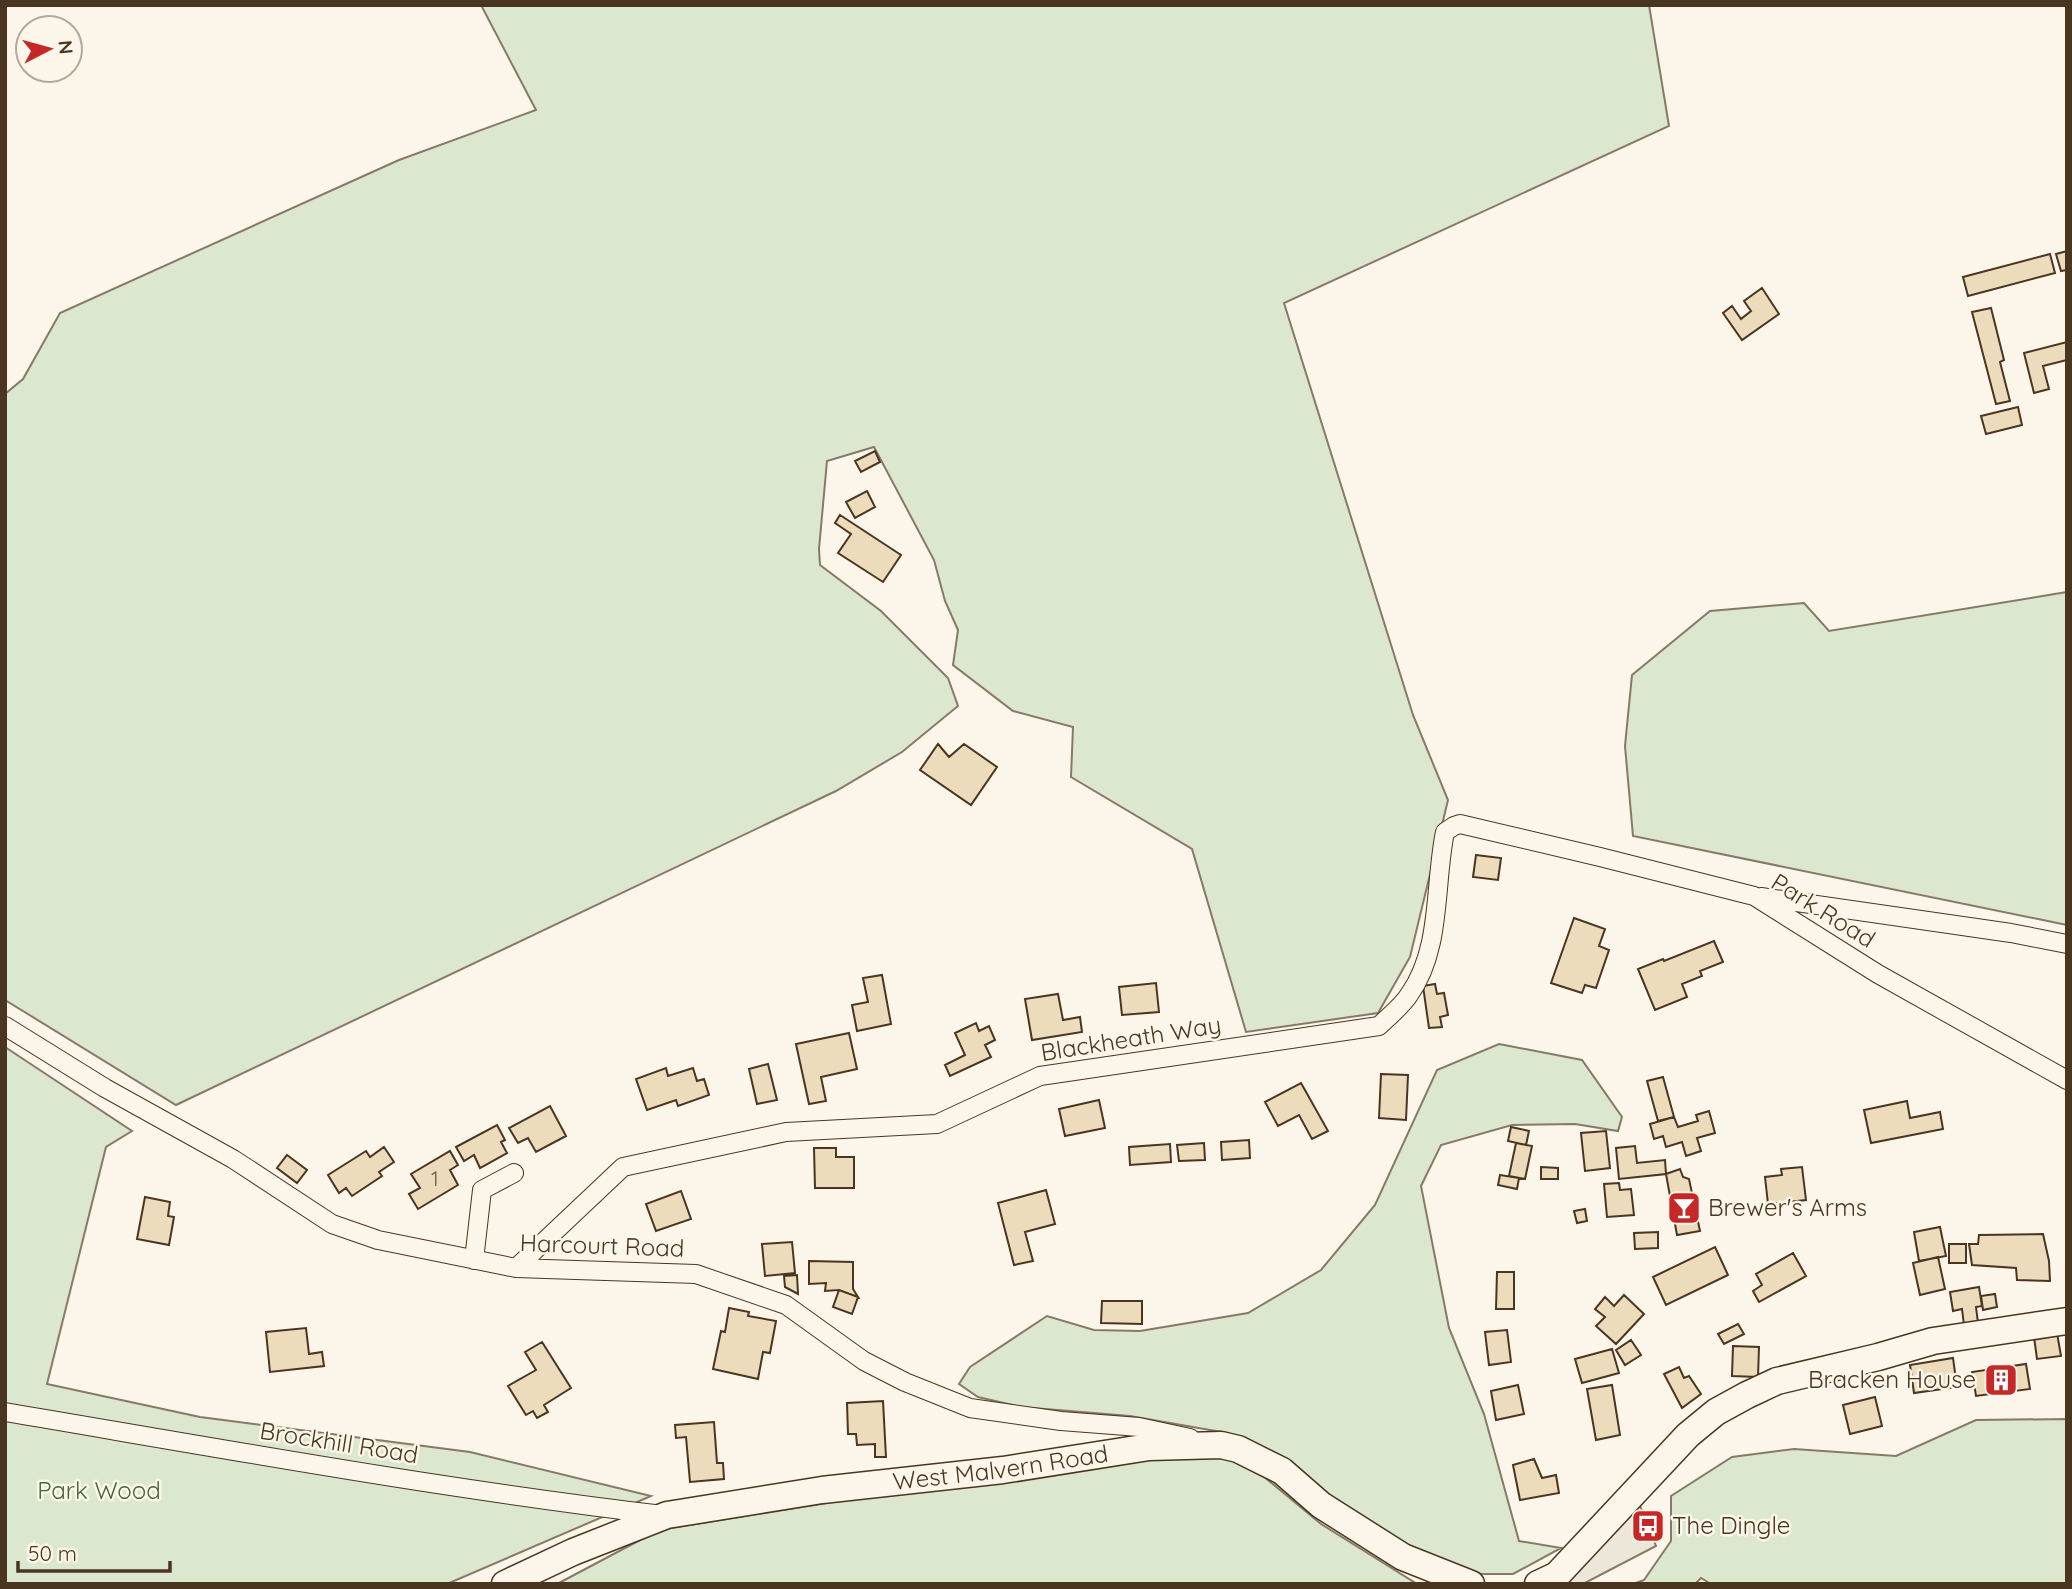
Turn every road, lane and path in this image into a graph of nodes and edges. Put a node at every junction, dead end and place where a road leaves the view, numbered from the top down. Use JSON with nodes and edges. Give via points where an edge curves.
{"nodes":[{"id":1,"x":1450,"y":828,"type":"joint"},
{"id":2,"x":1754,"y":896,"type":"junction"},
{"id":3,"x":2067,"y":944,"type":"edge"},
{"id":4,"x":5,"y":1026,"type":"edge"},
{"id":5,"x":2067,"y":1080,"type":"edge"},
{"id":6,"x":514,"y":1174,"type":"dead end"},
{"id":7,"x":474,"y":1260,"type":"junction"},
{"id":8,"x":516,"y":1268,"type":"junction"},
{"id":9,"x":2067,"y":1321,"type":"edge"},
{"id":10,"x":5,"y":1412,"type":"edge"},
{"id":11,"x":1221,"y":1445,"type":"junction"},
{"id":12,"x":667,"y":1515,"type":"junction"},
{"id":13,"x":505,"y":1584,"type":"edge"},
{"id":14,"x":1471,"y":1584,"type":"edge"},
{"id":15,"x":1538,"y":1584,"type":"edge"}],
"edges":[{"from":1,"to":2,"type":"street","name":"Park Road","via":[[1460,824]]},
{"from":1,"to":8,"type":"street","name":"Blackheath Way","via":[[1445,832],[1424,967],[1409,996],[1379,1026],[1040,1076],[937,1124],[786,1132],[623,1167]]},
{"from":2,"to":3,"type":"street"},
{"from":2,"to":5,"type":"street","name":"Park Road","via":[[1878,974]]},
{"from":4,"to":7,"type":"street","name":"Harcourt Road","via":[[233,1159],[332,1224],[378,1240]]},
{"from":6,"to":7,"type":"street","via":[[482,1190]]},
{"from":7,"to":8,"type":"street","name":"Harcourt Road"},
{"from":8,"to":11,"type":"street","name":"Harcourt Road","via":[[696,1274],[786,1305],[864,1361],[970,1408],[1139,1427]]},
{"from":9,"to":15,"type":"main road","via":[[1933,1341],[1777,1381],[1747,1395],[1688,1435],[1558,1575]]},
{"from":10,"to":12,"type":"street","name":"Brockhill Road","via":[[284,1460]]},
{"from":11,"to":12,"type":"main road","name":"West Malvern Road","via":[[1149,1447]]},
{"from":11,"to":14,"type":"main road","name":"West Malvern Road","via":[[1282,1471],[1321,1505],[1403,1558]]},
{"from":12,"to":13,"type":"main road","name":"West Malvern Road"}]}
